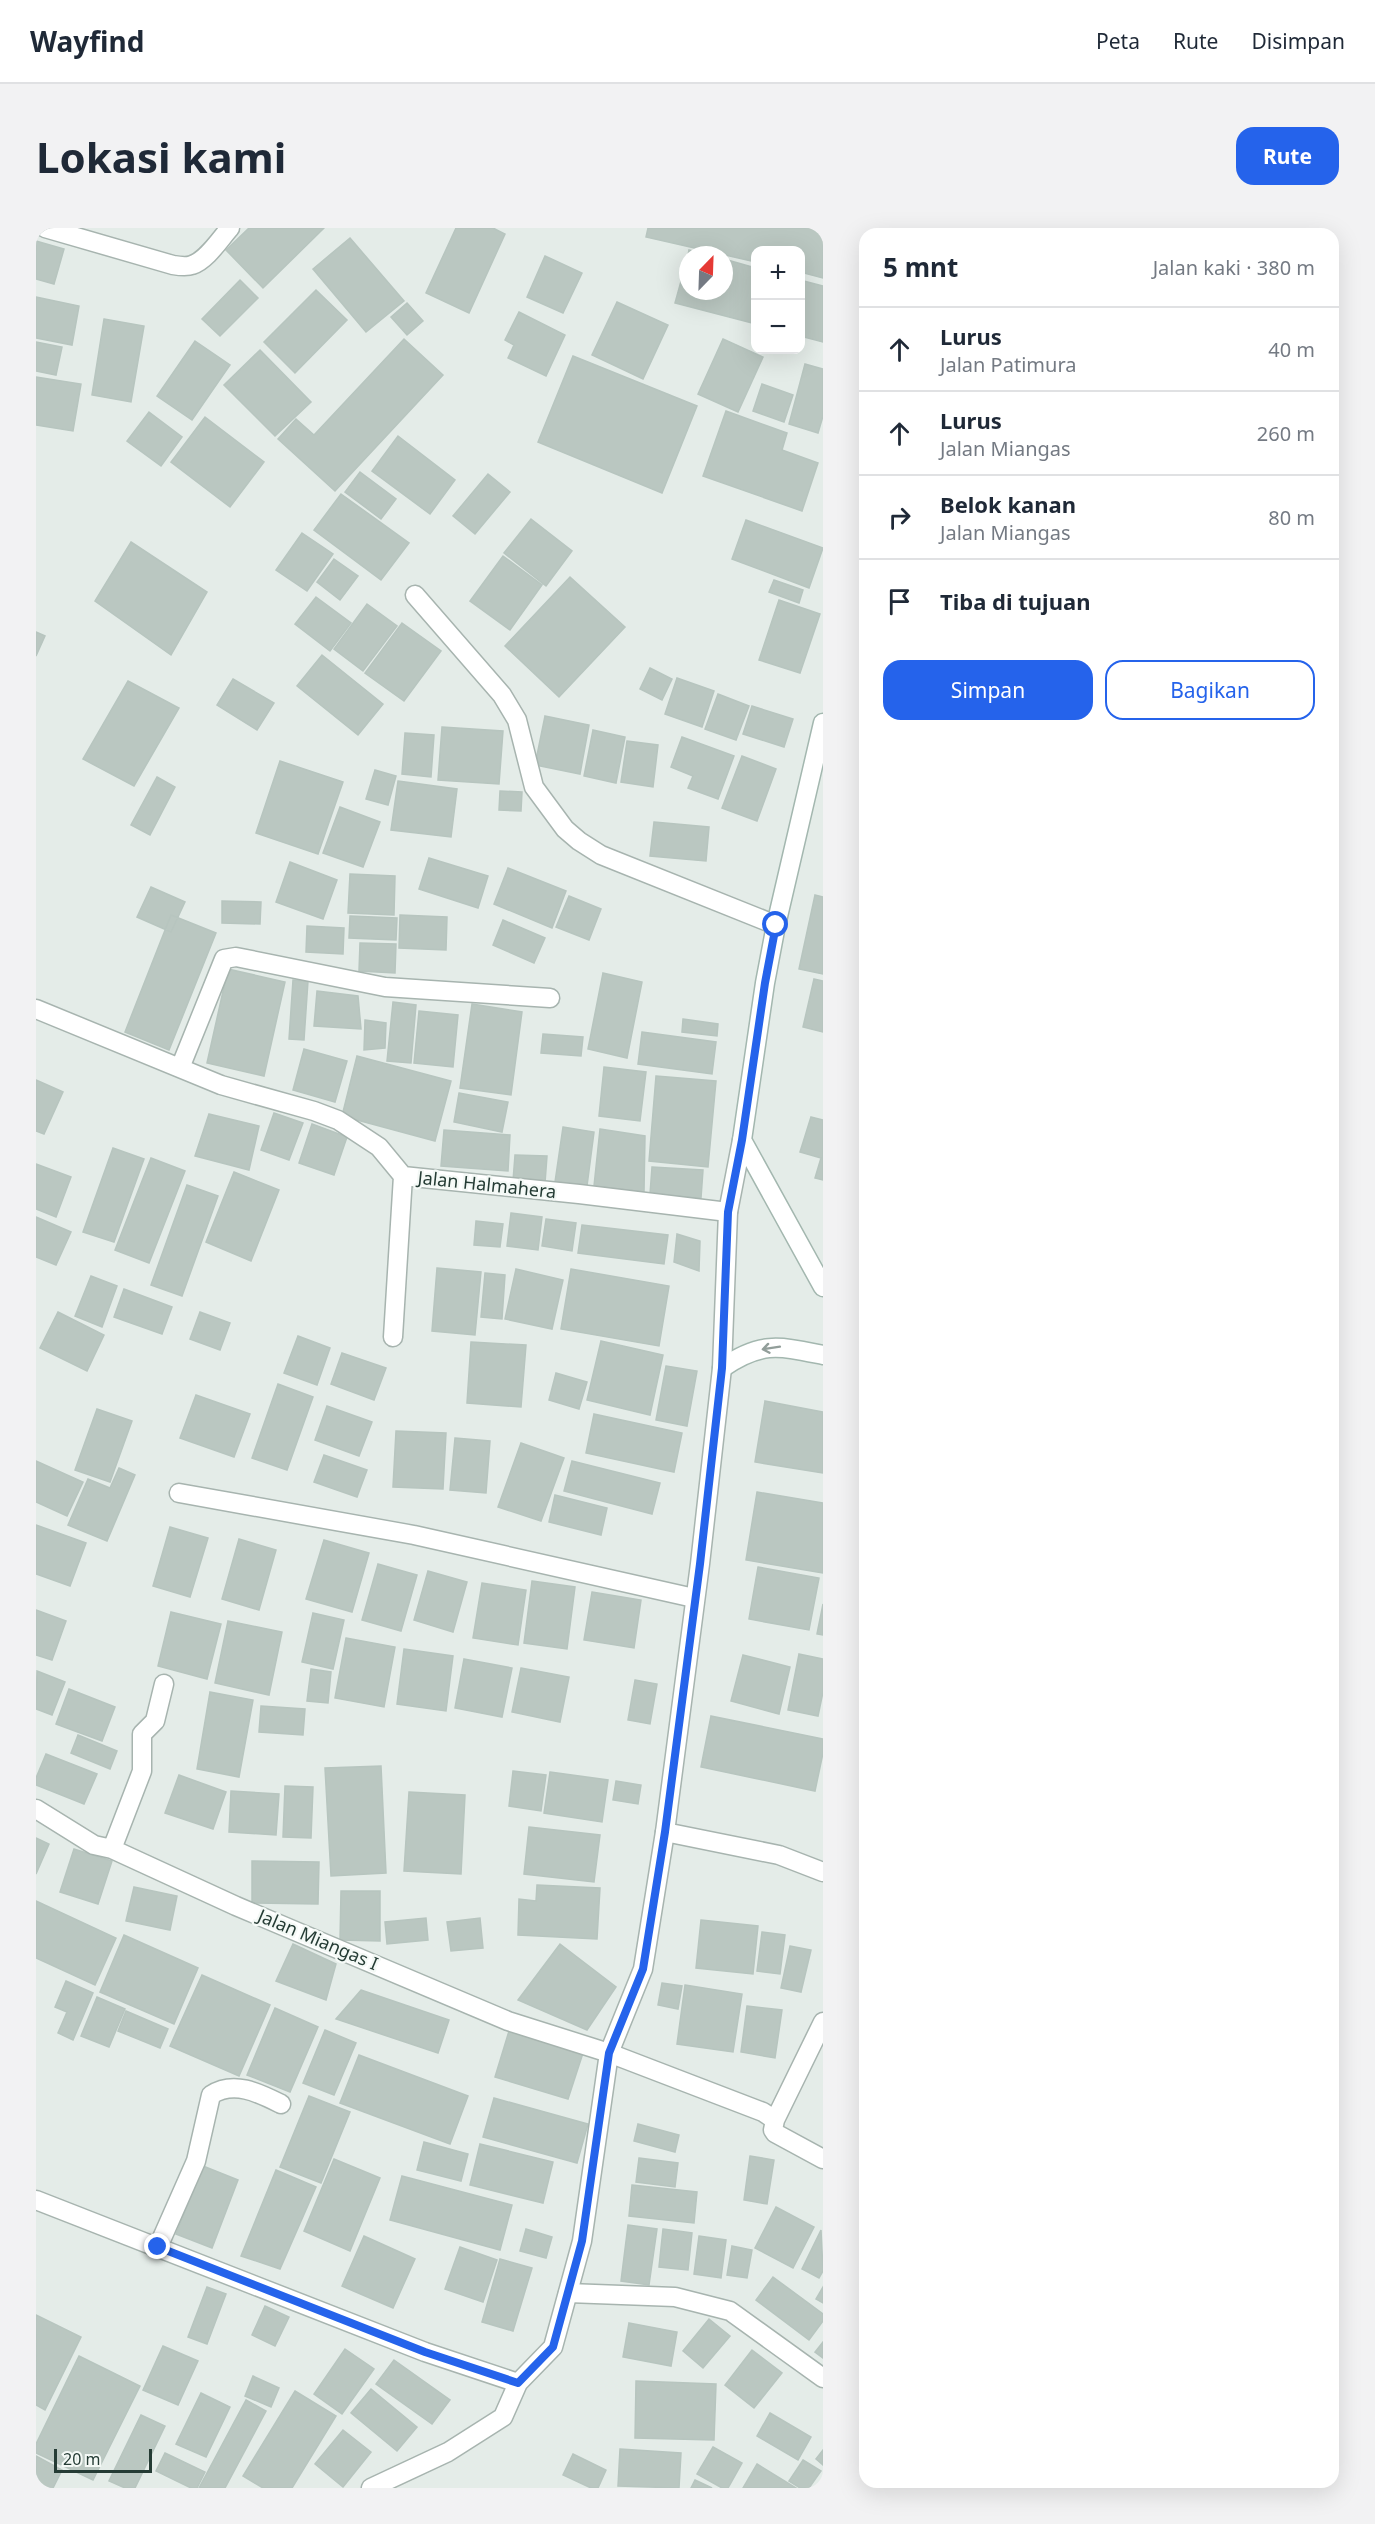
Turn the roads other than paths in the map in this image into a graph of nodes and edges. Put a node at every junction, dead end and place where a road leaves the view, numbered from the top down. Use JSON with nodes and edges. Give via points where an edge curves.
{"nodes":[{"id":1,"x":45,"y":228,"type":"edge"},
{"id":2,"x":230,"y":228,"type":"edge"},
{"id":3,"x":415,"y":595,"type":"dead end"},
{"id":4,"x":823,"y":723,"type":"edge"},
{"id":5,"x":776,"y":925,"type":"junction"},
{"id":6,"x":550,"y":998,"type":"dead end"},
{"id":7,"x":36,"y":1009,"type":"edge"},
{"id":8,"x":180,"y":1068,"type":"junction"},
{"id":9,"x":742,"y":1140,"type":"junction"},
{"id":10,"x":403,"y":1176,"type":"junction"},
{"id":11,"x":728,"y":1212,"type":"junction"},
{"id":12,"x":823,"y":1287,"type":"edge"},
{"id":13,"x":393,"y":1337,"type":"dead end"},
{"id":14,"x":823,"y":1355,"type":"edge"},
{"id":15,"x":722,"y":1368,"type":"junction"},
{"id":16,"x":178,"y":1493,"type":"dead end"},
{"id":17,"x":694,"y":1598,"type":"junction"},
{"id":18,"x":164,"y":1684,"type":"dead end"},
{"id":19,"x":36,"y":1809,"type":"edge"},
{"id":20,"x":665,"y":1832,"type":"junction"},
{"id":21,"x":112,"y":1849,"type":"junction"},
{"id":22,"x":823,"y":1872,"type":"edge"},
{"id":23,"x":823,"y":2022,"type":"edge"},
{"id":24,"x":609,"y":2053,"type":"junction"},
{"id":25,"x":281,"y":2104,"type":"dead end"},
{"id":26,"x":775,"y":2120,"type":"junction"},
{"id":27,"x":823,"y":2159,"type":"edge"},
{"id":28,"x":36,"y":2200,"type":"edge"},
{"id":29,"x":158,"y":2247,"type":"junction"},
{"id":30,"x":568,"y":2293,"type":"junction"},
{"id":31,"x":823,"y":2378,"type":"edge"},
{"id":32,"x":518,"y":2383,"type":"junction"},
{"id":33,"x":371,"y":2488,"type":"edge"}],
"edges":[{"from":1,"to":2,"type":"street","via":[[173,265],[192,266]]},
{"from":3,"to":5,"type":"street","via":[[502,695],[517,720],[534,787],[565,829],[601,855]]},
{"from":4,"to":5,"type":"street"},
{"from":5,"to":9,"type":"street"},
{"from":6,"to":8,"type":"street","via":[[385,987],[236,957],[224,959]]},
{"from":7,"to":8,"type":"street","name":"Jalan Halmahera"},
{"from":8,"to":10,"type":"street","name":"Jalan Halmahera","via":[[221,1085],[338,1120],[379,1147]]},
{"from":9,"to":11,"type":"street"},
{"from":9,"to":12,"type":"street"},
{"from":10,"to":11,"type":"street","name":"Jalan Halmahera"},
{"from":10,"to":13,"type":"street"},
{"from":11,"to":15,"type":"street"},
{"from":14,"to":15,"type":"street","one_way":true,"via":[[784,1346],[743,1353]]},
{"from":15,"to":17,"type":"street"},
{"from":16,"to":17,"type":"street","via":[[414,1535]]},
{"from":17,"to":20,"type":"street"},
{"from":18,"to":21,"type":"street","via":[[155,1721],[142,1734],[142,1771]]},
{"from":19,"to":21,"type":"street","name":"Jalan Miangas I","via":[[94,1845]]},
{"from":20,"to":22,"type":"street","via":[[779,1855]]},
{"from":20,"to":24,"type":"street","via":[[643,1969]]},
{"from":21,"to":24,"type":"street","name":"Jalan Miangas I","via":[[508,2021]]},
{"from":23,"to":26,"type":"street"},
{"from":24,"to":26,"type":"street","name":"Jalan Miangas I"},
{"from":24,"to":30,"type":"street","via":[[582,2241]]},
{"from":25,"to":29,"type":"street","via":[[253,2090],[222,2088],[211,2095],[196,2161]]},
{"from":26,"to":27,"type":"street","via":[[775,2133]]},
{"from":28,"to":29,"type":"street"},
{"from":29,"to":32,"type":"street","via":[[425,2352]]},
{"from":30,"to":31,"type":"street","via":[[675,2297],[730,2311]]},
{"from":30,"to":32,"type":"street","via":[[553,2347]]},
{"from":32,"to":33,"type":"street","via":[[503,2417],[448,2452]]}]}
